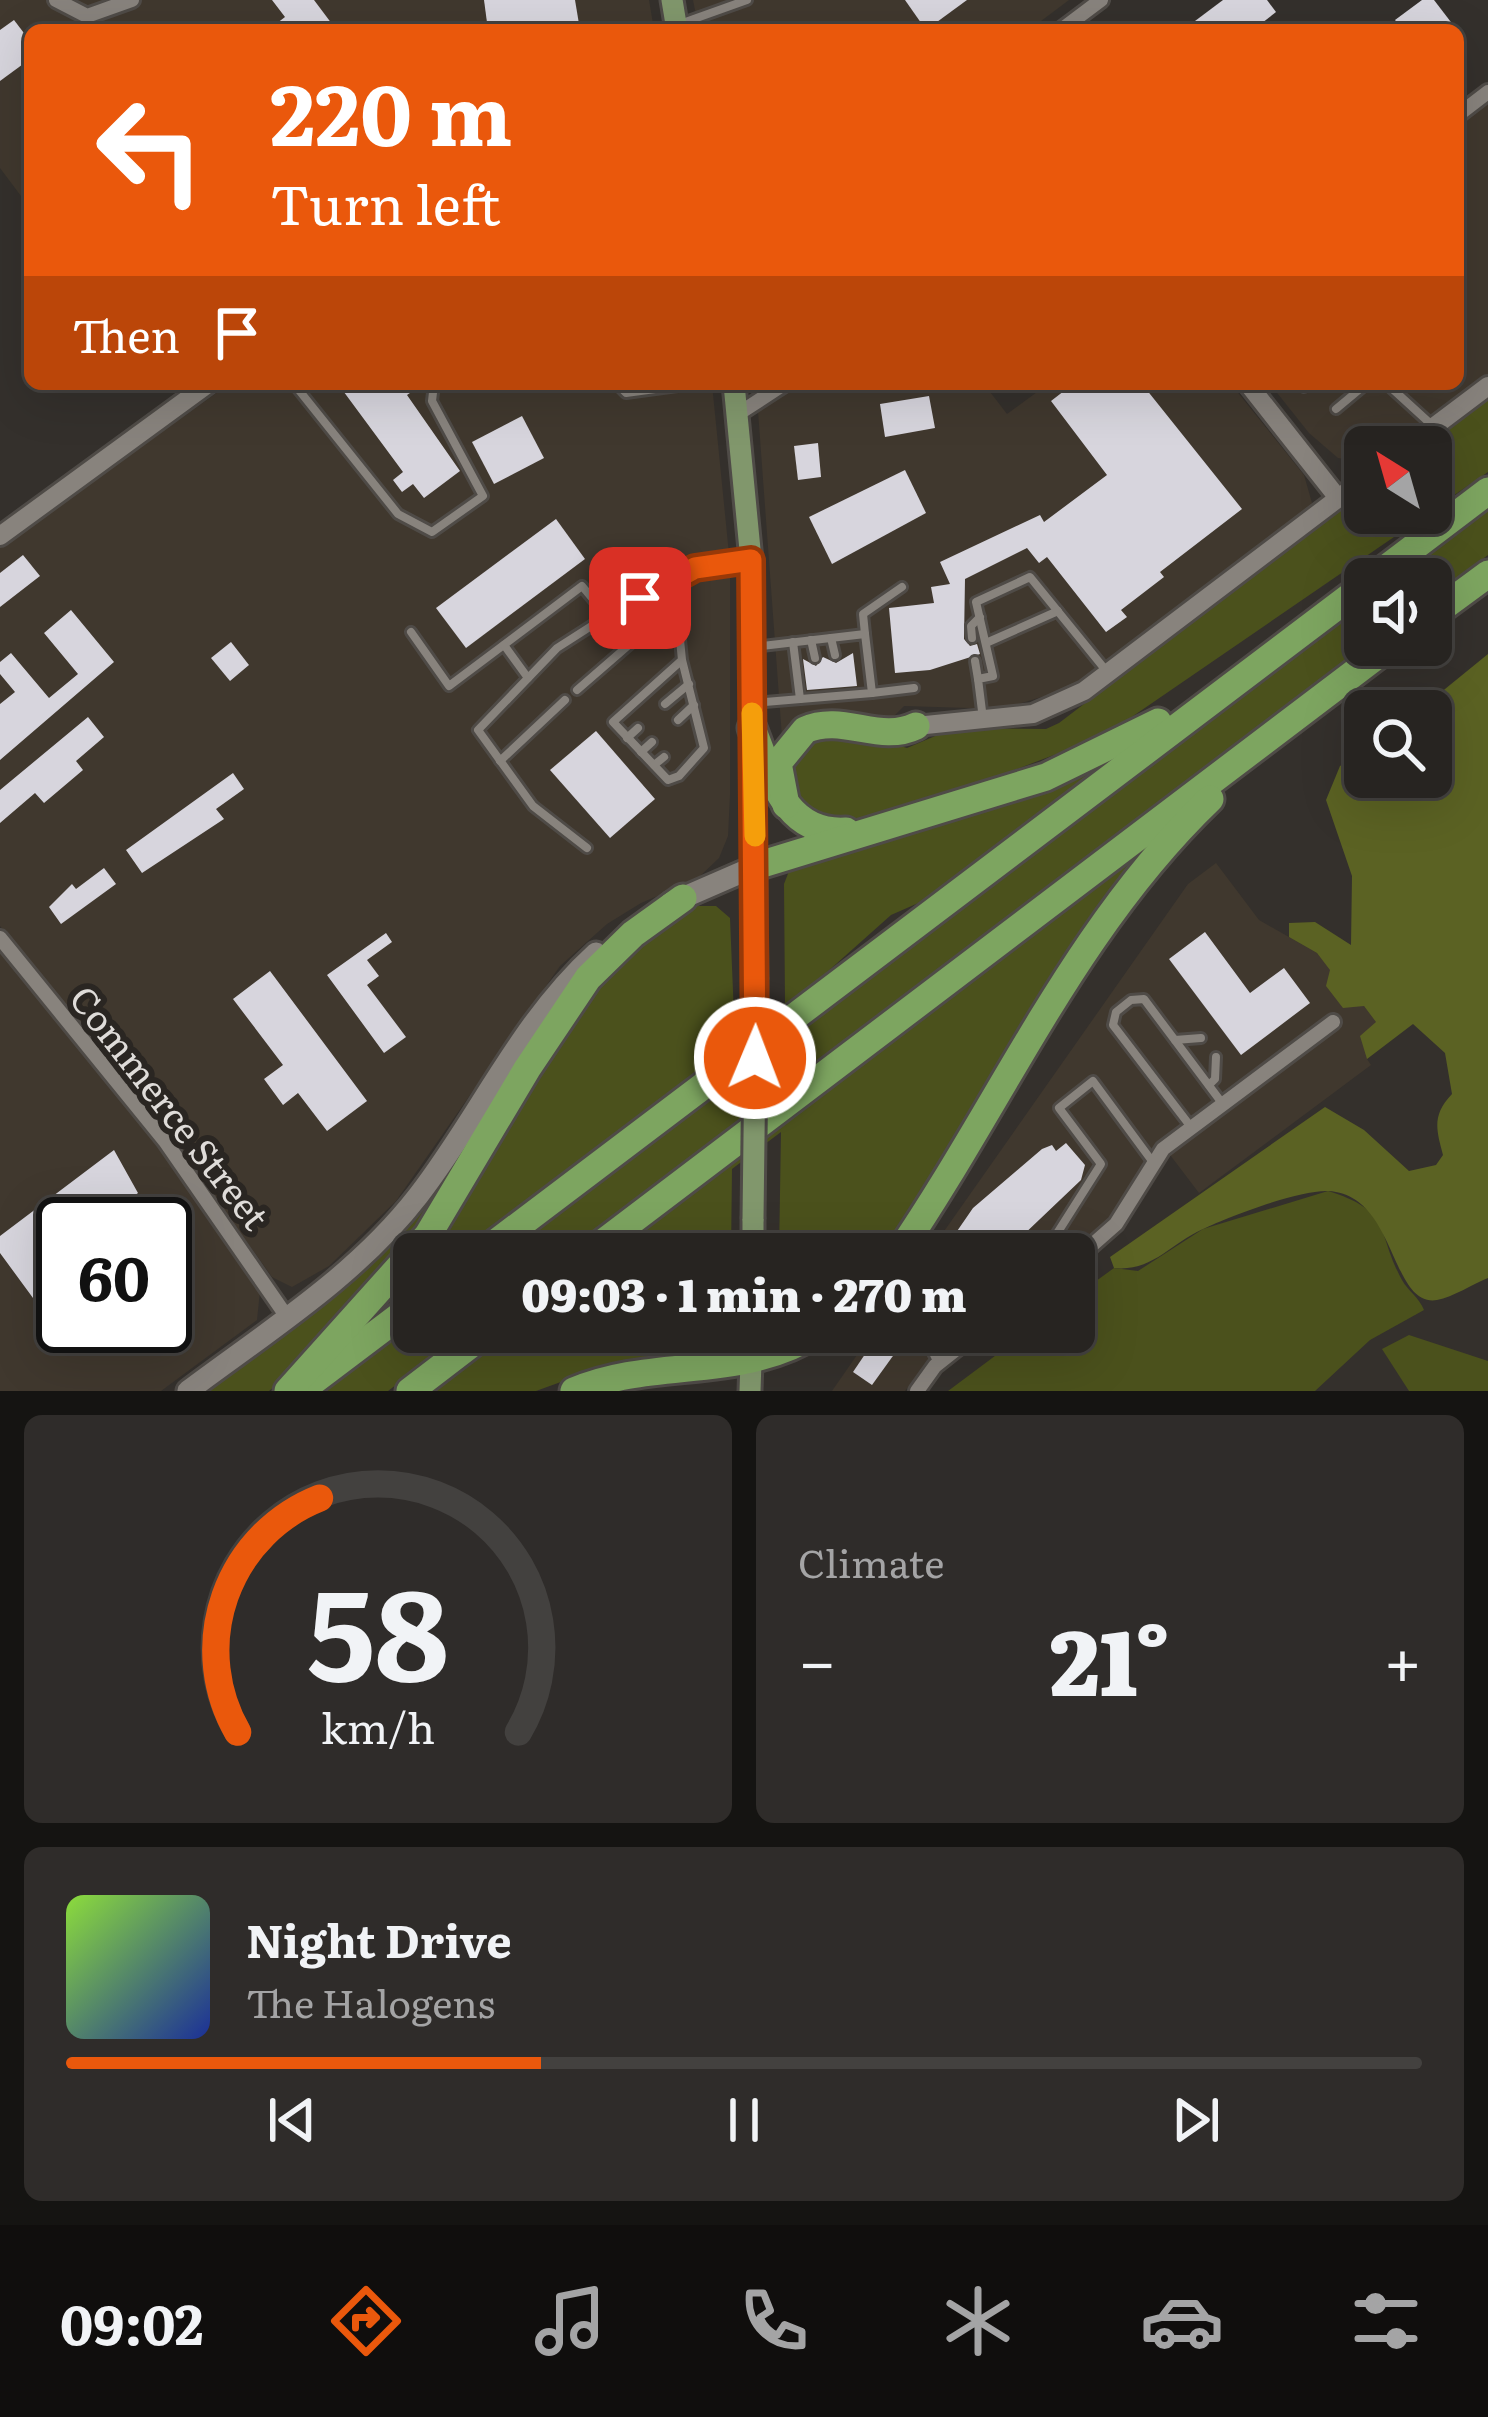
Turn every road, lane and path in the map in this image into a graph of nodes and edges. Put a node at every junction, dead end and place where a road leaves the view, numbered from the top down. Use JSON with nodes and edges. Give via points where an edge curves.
{"nodes":[{"id":1,"x":56,"y":0,"type":"edge"},
{"id":2,"x":132,"y":0,"type":"edge"},
{"id":3,"x":747,"y":0,"type":"edge"},
{"id":4,"x":1101,"y":0,"type":"edge"},
{"id":5,"x":686,"y":24,"type":"edge"},
{"id":6,"x":1069,"y":24,"type":"edge"},
{"id":7,"x":1488,"y":92,"type":"edge"},
{"id":8,"x":1464,"y":111,"type":"edge"},
{"id":9,"x":1488,"y":386,"type":"edge"},
{"id":10,"x":200,"y":390,"type":"edge"},
{"id":11,"x":300,"y":390,"type":"edge"},
{"id":12,"x":434,"y":390,"type":"edge"},
{"id":13,"x":735,"y":390,"type":"edge"},
{"id":14,"x":775,"y":390,"type":"edge"},
{"id":15,"x":1253,"y":390,"type":"edge"},
{"id":16,"x":1359,"y":390,"type":"edge"},
{"id":17,"x":1394,"y":390,"type":"edge"},
{"id":18,"x":1336,"y":409,"type":"dead end"},
{"id":19,"x":738,"y":414,"type":"junction"},
{"id":20,"x":1433,"y":426,"type":"edge"},
{"id":21,"x":1435,"y":426,"type":"edge"},
{"id":22,"x":1488,"y":491,"type":"edge"},
{"id":23,"x":1344,"y":494,"type":"edge"},
{"id":24,"x":1338,"y":498,"type":"junction"},
{"id":25,"x":0,"y":536,"type":"edge"},
{"id":26,"x":1400,"y":558,"type":"edge"},
{"id":27,"x":751,"y":560,"type":"junction"},
{"id":28,"x":1488,"y":574,"type":"edge"},
{"id":29,"x":674,"y":580,"type":"junction"},
{"id":30,"x":902,"y":587,"type":"dead end"},
{"id":31,"x":1344,"y":598,"type":"edge"},
{"id":32,"x":1344,"y":601,"type":"edge"},
{"id":33,"x":1452,"y":601,"type":"edge"},
{"id":34,"x":1058,"y":611,"type":"junction"},
{"id":35,"x":607,"y":616,"type":"junction"},
{"id":36,"x":980,"y":617,"type":"junction"},
{"id":37,"x":410,"y":632,"type":"dead end"},
{"id":38,"x":865,"y":634,"type":"junction"},
{"id":39,"x":831,"y":638,"type":"junction"},
{"id":40,"x":972,"y":638,"type":"dead end"},
{"id":41,"x":811,"y":640,"type":"junction"},
{"id":42,"x":793,"y":642,"type":"junction"},
{"id":43,"x":986,"y":643,"type":"junction"},
{"id":44,"x":504,"y":644,"type":"junction"},
{"id":45,"x":752,"y":647,"type":"junction"},
{"id":46,"x":835,"y":655,"type":"dead end"},
{"id":47,"x":814,"y":658,"type":"dead end"},
{"id":48,"x":682,"y":660,"type":"junction"},
{"id":49,"x":975,"y":661,"type":"dead end"},
{"id":50,"x":1362,"y":666,"type":"edge"},
{"id":51,"x":1108,"y":674,"type":"junction"},
{"id":52,"x":528,"y":678,"type":"junction"},
{"id":53,"x":978,"y":680,"type":"junction"},
{"id":54,"x":689,"y":684,"type":"junction"},
{"id":55,"x":914,"y":688,"type":"dead end"},
{"id":56,"x":578,"y":689,"type":"dead end"},
{"id":57,"x":872,"y":693,"type":"junction"},
{"id":58,"x":800,"y":699,"type":"junction"},
{"id":59,"x":565,"y":700,"type":"dead end"},
{"id":60,"x":665,"y":704,"type":"dead end"},
{"id":61,"x":694,"y":705,"type":"junction"},
{"id":62,"x":752,"y":716,"type":"junction"},
{"id":63,"x":678,"y":720,"type":"dead end"},
{"id":64,"x":983,"y":720,"type":"junction"},
{"id":65,"x":699,"y":725,"type":"junction"},
{"id":66,"x":916,"y":727,"type":"joint"},
{"id":67,"x":638,"y":728,"type":"dead end"},
{"id":68,"x":691,"y":733,"type":"dead end"},
{"id":69,"x":628,"y":738,"type":"junction"},
{"id":70,"x":1264,"y":738,"type":"junction"},
{"id":71,"x":652,"y":742,"type":"dead end"},
{"id":72,"x":641,"y":752,"type":"junction"},
{"id":73,"x":664,"y":757,"type":"dead end"},
{"id":74,"x":500,"y":761,"type":"junction"},
{"id":75,"x":654,"y":765,"type":"junction"},
{"id":76,"x":786,"y":805,"type":"junction"},
{"id":77,"x":880,"y":827,"type":"junction"},
{"id":78,"x":587,"y":848,"type":"dead end"},
{"id":79,"x":756,"y":866,"type":"junction"},
{"id":80,"x":683,"y":898,"type":"junction"},
{"id":81,"x":0,"y":938,"type":"edge"},
{"id":82,"x":1333,"y":1022,"type":"dead end"},
{"id":83,"x":1202,"y":1038,"type":"dead end"},
{"id":84,"x":1175,"y":1040,"type":"junction"},
{"id":85,"x":1216,"y":1057,"type":"dead end"},
{"id":86,"x":1208,"y":1085,"type":"junction"},
{"id":87,"x":1223,"y":1105,"type":"junction"},
{"id":88,"x":1192,"y":1129,"type":"junction"},
{"id":89,"x":1152,"y":1161,"type":"junction"},
{"id":90,"x":509,"y":1233,"type":"edge"},
{"id":91,"x":616,"y":1233,"type":"edge"},
{"id":92,"x":753,"y":1233,"type":"edge"},
{"id":93,"x":912,"y":1233,"type":"edge"},
{"id":94,"x":1057,"y":1233,"type":"edge"},
{"id":95,"x":1095,"y":1243,"type":"edge"},
{"id":96,"x":287,"y":1317,"type":"junction"},
{"id":97,"x":393,"y":1321,"type":"edge"},
{"id":98,"x":460,"y":1353,"type":"edge"},
{"id":99,"x":787,"y":1353,"type":"edge"},
{"id":100,"x":933,"y":1353,"type":"edge"},
{"id":101,"x":951,"y":1353,"type":"edge"},
{"id":102,"x":938,"y":1363,"type":"junction"},
{"id":103,"x":672,"y":1371,"type":"junction"},
{"id":104,"x":751,"y":1377,"type":"edge"},
{"id":105,"x":188,"y":1391,"type":"edge"},
{"id":106,"x":288,"y":1391,"type":"edge"},
{"id":107,"x":300,"y":1391,"type":"edge"},
{"id":108,"x":410,"y":1391,"type":"edge"},
{"id":109,"x":574,"y":1391,"type":"edge"},
{"id":110,"x":717,"y":1391,"type":"edge"},
{"id":111,"x":917,"y":1391,"type":"edge"}],
"edges":[{"from":1,"to":2,"type":"street","via":[[78,15]]},
{"from":3,"to":5,"type":"lane"},
{"from":4,"to":6,"type":"street"},
{"from":7,"to":8,"type":"street"},
{"from":9,"to":21,"type":"street"},
{"from":10,"to":25,"type":"street"},
{"from":11,"to":12,"type":"lane","via":[[398,514],[433,532],[483,496]]},
{"from":13,"to":19,"type":"main road"},
{"from":14,"to":19,"type":"street"},
{"from":15,"to":24,"type":"street"},
{"from":16,"to":18,"type":"lane"},
{"from":17,"to":20,"type":"lane"},
{"from":19,"to":27,"type":"main road"},
{"from":22,"to":26,"type":"highway"},
{"from":23,"to":24,"type":"street"},
{"from":24,"to":51,"type":"street"},
{"from":27,"to":29,"type":"lane","via":[[695,568]]},
{"from":27,"to":45,"type":"main road"},
{"from":28,"to":33,"type":"highway"},
{"from":29,"to":35,"type":"lane"},
{"from":29,"to":48,"type":"lane"},
{"from":30,"to":38,"type":"lane","via":[[863,614]]},
{"from":31,"to":77,"type":"highway","via":[[1114,748]]},
{"from":32,"to":90,"type":"highway"},
{"from":34,"to":36,"type":"lane","via":[[1030,577],[976,602]]},
{"from":34,"to":43,"type":"lane"},
{"from":34,"to":51,"type":"lane"},
{"from":35,"to":44,"type":"lane","via":[[581,586]]},
{"from":35,"to":52,"type":"lane"},
{"from":35,"to":56,"type":"lane","via":[[630,644]]},
{"from":36,"to":40,"type":"lane"},
{"from":36,"to":43,"type":"lane"},
{"from":37,"to":44,"type":"lane","via":[[448,686]]},
{"from":38,"to":39,"type":"lane"},
{"from":38,"to":57,"type":"lane"},
{"from":39,"to":41,"type":"lane"},
{"from":39,"to":46,"type":"lane"},
{"from":41,"to":42,"type":"lane"},
{"from":41,"to":47,"type":"lane"},
{"from":42,"to":45,"type":"lane"},
{"from":42,"to":58,"type":"lane"},
{"from":43,"to":53,"type":"lane","via":[[993,676]]},
{"from":44,"to":52,"type":"lane"},
{"from":45,"to":62,"type":"main road"},
{"from":48,"to":54,"type":"lane"},
{"from":48,"to":69,"type":"lane","via":[[613,722]]},
{"from":49,"to":53,"type":"lane"},
{"from":50,"to":70,"type":"highway"},
{"from":51,"to":64,"type":"street","via":[[1033,714]]},
{"from":52,"to":74,"type":"lane","via":[[478,730]]},
{"from":53,"to":64,"type":"lane"},
{"from":54,"to":60,"type":"lane"},
{"from":54,"to":61,"type":"lane"},
{"from":55,"to":57,"type":"lane"},
{"from":57,"to":58,"type":"lane"},
{"from":58,"to":62,"type":"lane"},
{"from":59,"to":74,"type":"lane"},
{"from":61,"to":63,"type":"lane"},
{"from":61,"to":65,"type":"lane"},
{"from":62,"to":76,"type":"highway"},
{"from":62,"to":79,"type":"main road"},
{"from":64,"to":66,"type":"street"},
{"from":65,"to":68,"type":"lane"},
{"from":65,"to":75,"type":"lane","via":[[704,748],[679,776],[668,780]]},
{"from":66,"to":76,"type":"highway","via":[[894,737],[844,726],[805,730],[778,764]]},
{"from":67,"to":69,"type":"lane"},
{"from":69,"to":72,"type":"lane"},
{"from":70,"to":91,"type":"highway"},
{"from":70,"to":93,"type":"highway","via":[[1142,868],[1092,935]]},
{"from":71,"to":72,"type":"lane"},
{"from":72,"to":75,"type":"lane"},
{"from":73,"to":75,"type":"lane"},
{"from":74,"to":78,"type":"lane","via":[[532,806]]},
{"from":76,"to":77,"type":"highway","via":[[822,831]]},
{"from":77,"to":79,"type":"highway"},
{"from":79,"to":80,"type":"main road"},
{"from":79,"to":92,"type":"main road","bridge":true},
{"from":80,"to":96,"type":"main road","via":[[622,931],[559,988],[407,1209],[345,1274]]},
{"from":80,"to":106,"type":"highway","via":[[588,979],[428,1234]]},
{"from":81,"to":96,"type":"street","name":"Commerce Street","via":[[166,1141]]},
{"from":82,"to":87,"type":"street"},
{"from":83,"to":84,"type":"lane"},
{"from":84,"to":86,"type":"lane"},
{"from":84,"to":88,"type":"lane","via":[[1144,999],[1116,1012],[1114,1025]]},
{"from":85,"to":86,"type":"lane"},
{"from":86,"to":87,"type":"lane"},
{"from":87,"to":88,"type":"street"},
{"from":88,"to":89,"type":"street"},
{"from":89,"to":94,"type":"lane","via":[[1093,1081],[1059,1108],[1101,1164]]},
{"from":89,"to":95,"type":"street","via":[[1116,1225]]},
{"from":96,"to":105,"type":"main road"},
{"from":97,"to":107,"type":"highway"},
{"from":98,"to":108,"type":"highway"},
{"from":99,"to":104,"type":"highway"},
{"from":100,"to":102,"type":"lane"},
{"from":101,"to":102,"type":"street"},
{"from":102,"to":111,"type":"street"},
{"from":103,"to":104,"type":"highway"},
{"from":103,"to":109,"type":"highway","via":[[615,1376]]},
{"from":103,"to":110,"type":"highway"}]}
